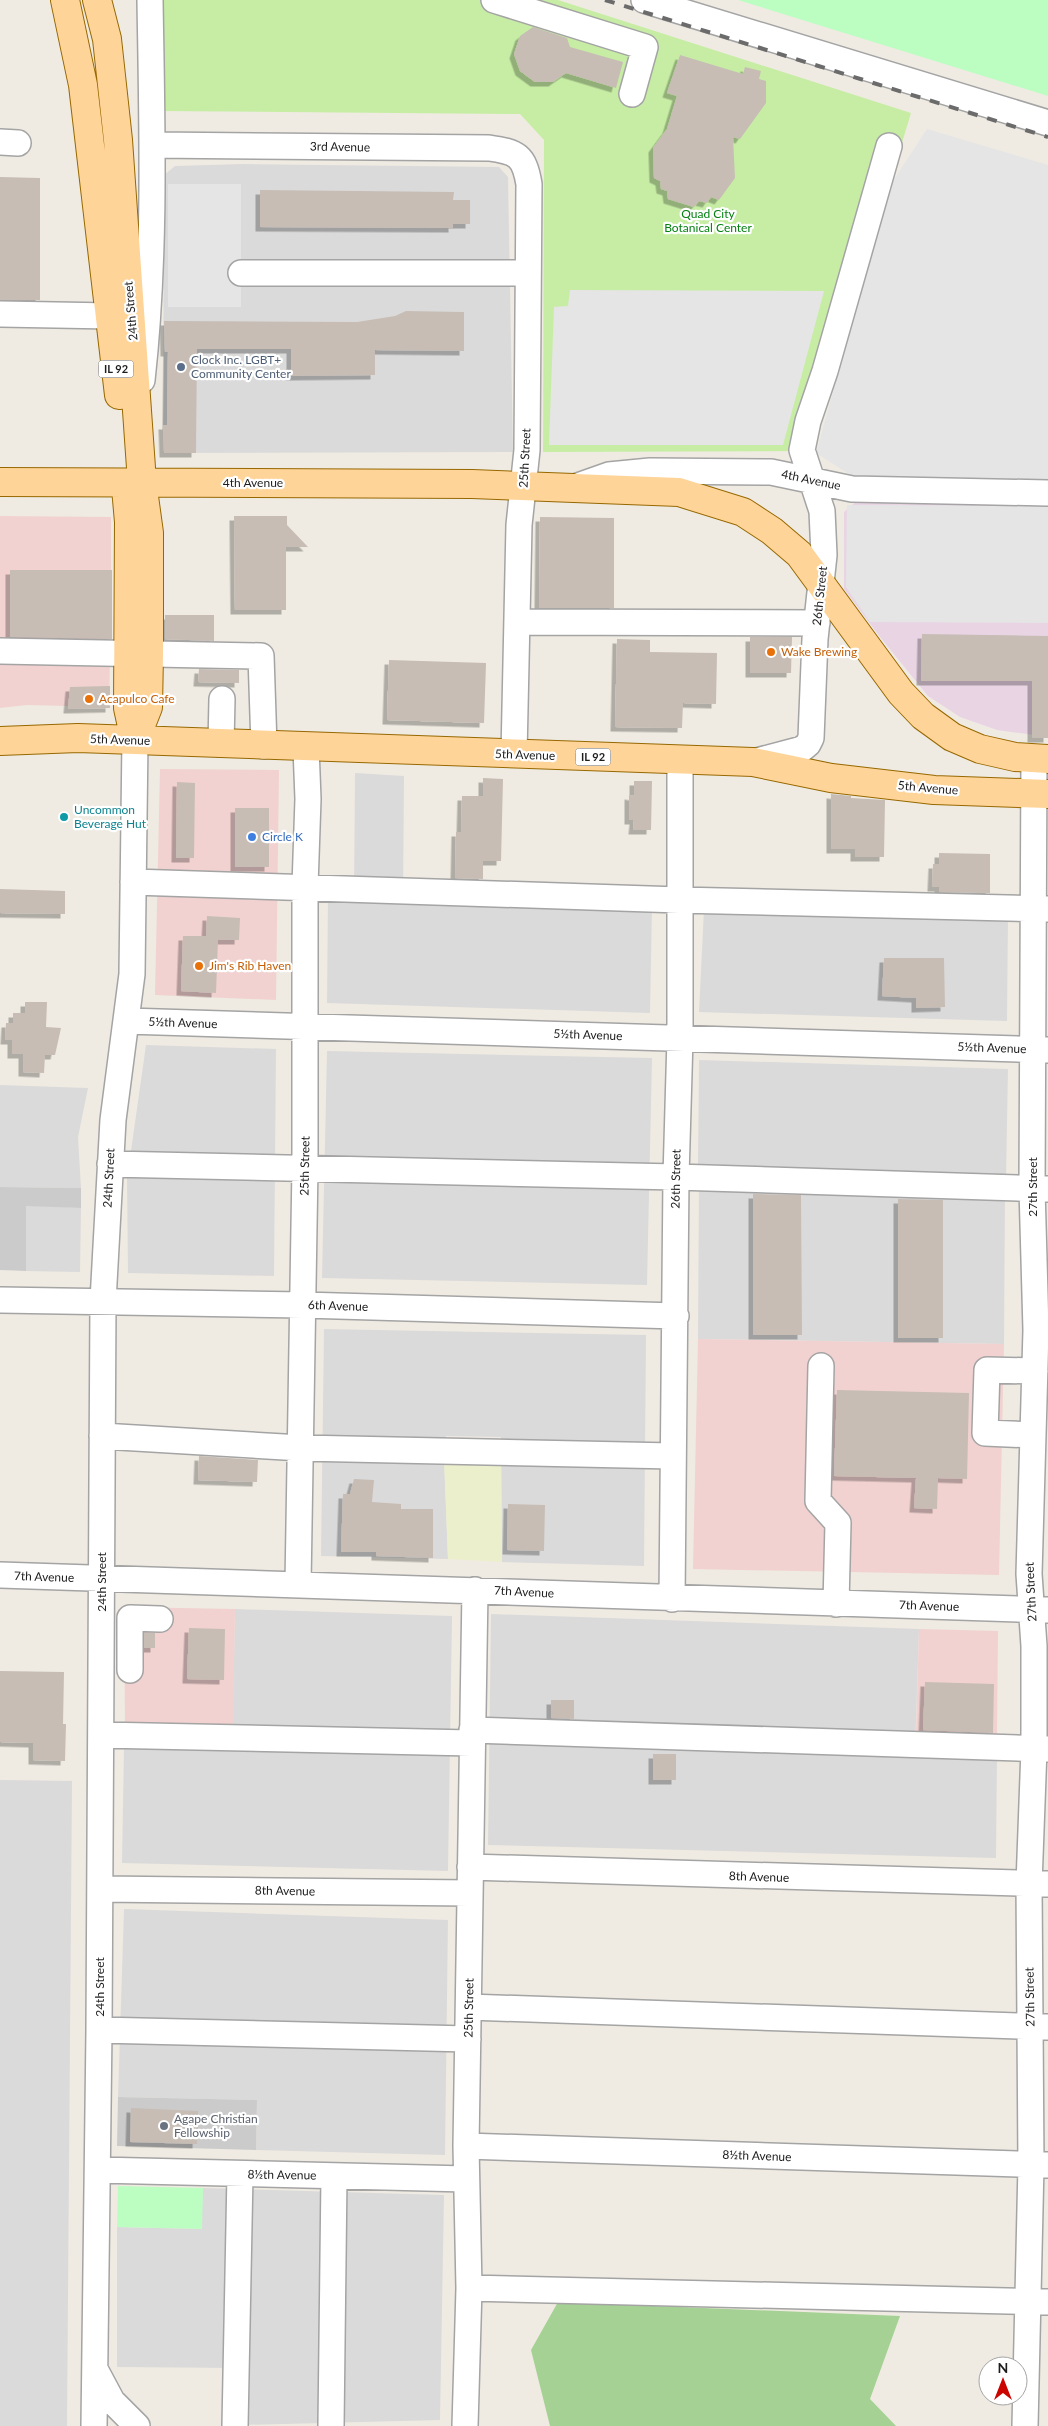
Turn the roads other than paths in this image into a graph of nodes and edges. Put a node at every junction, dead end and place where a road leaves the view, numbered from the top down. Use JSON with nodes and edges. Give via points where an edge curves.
{"nodes":[{"id":1,"x":65,"y":0,"type":"edge"},
{"id":2,"x":97,"y":0,"type":"edge"},
{"id":3,"x":150,"y":0,"type":"edge"},
{"id":4,"x":494,"y":0,"type":"edge"},
{"id":5,"x":644,"y":0,"type":"edge"},
{"id":6,"x":632,"y":94,"type":"dead end"},
{"id":7,"x":1048,"y":123,"type":"edge"},
{"id":8,"x":152,"y":145,"type":"junction"},
{"id":9,"x":889,"y":146,"type":"dead end"},
{"id":10,"x":523,"y":162,"type":"joint"},
{"id":11,"x":241,"y":273,"type":"dead end"},
{"id":12,"x":528,"y":273,"type":"junction"},
{"id":13,"x":0,"y":314,"type":"edge"},
{"id":14,"x":111,"y":316,"type":"junction"},
{"id":15,"x":138,"y":419,"type":"junction"},
{"id":16,"x":813,"y":480,"type":"junction"},
{"id":17,"x":0,"y":482,"type":"edge"},
{"id":18,"x":134,"y":482,"type":"junction"},
{"id":19,"x":515,"y":485,"type":"junction"},
{"id":20,"x":575,"y":487,"type":"junction"},
{"id":21,"x":1048,"y":492,"type":"edge"},
{"id":22,"x":822,"y":586,"type":"junction"},
{"id":23,"x":517,"y":622,"type":"junction"},
{"id":24,"x":817,"y":623,"type":"junction"},
{"id":25,"x":0,"y":651,"type":"edge"},
{"id":26,"x":139,"y":655,"type":"junction"},
{"id":27,"x":222,"y":699,"type":"dead end"},
{"id":28,"x":135,"y":740,"type":"junction"},
{"id":29,"x":0,"y":741,"type":"edge"},
{"id":30,"x":221,"y":744,"type":"junction"},
{"id":31,"x":264,"y":746,"type":"junction"},
{"id":32,"x":306,"y":748,"type":"junction"},
{"id":33,"x":514,"y":754,"type":"junction"},
{"id":34,"x":1041,"y":759,"type":"edge"},
{"id":35,"x":680,"y":760,"type":"junction"},
{"id":36,"x":753,"y":762,"type":"junction"},
{"id":37,"x":1041,"y":794,"type":"edge"},
{"id":38,"x":133,"y":882,"type":"junction"},
{"id":39,"x":305,"y":886,"type":"junction"},
{"id":40,"x":679,"y":900,"type":"junction"},
{"id":41,"x":1041,"y":909,"type":"edge"},
{"id":42,"x":127,"y":1021,"type":"junction"},
{"id":43,"x":306,"y":1027,"type":"junction"},
{"id":44,"x":680,"y":1038,"type":"junction"},
{"id":45,"x":1041,"y":1050,"type":"edge"},
{"id":46,"x":110,"y":1164,"type":"junction"},
{"id":47,"x":305,"y":1167,"type":"junction"},
{"id":48,"x":676,"y":1177,"type":"junction"},
{"id":49,"x":1040,"y":1189,"type":"edge"},
{"id":50,"x":0,"y":1300,"type":"edge"},
{"id":51,"x":103,"y":1302,"type":"junction"},
{"id":52,"x":303,"y":1305,"type":"junction"},
{"id":53,"x":676,"y":1316,"type":"junction"},
{"id":54,"x":1042,"y":1330,"type":"edge"},
{"id":55,"x":821,"y":1366,"type":"dead end"},
{"id":56,"x":1035,"y":1371,"type":"junction"},
{"id":57,"x":1033,"y":1435,"type":"junction"},
{"id":58,"x":102,"y":1436,"type":"junction"},
{"id":59,"x":301,"y":1448,"type":"junction"},
{"id":60,"x":674,"y":1456,"type":"junction"},
{"id":61,"x":1040,"y":1467,"type":"edge"},
{"id":62,"x":0,"y":1576,"type":"edge"},
{"id":63,"x":102,"y":1579,"type":"junction"},
{"id":64,"x":298,"y":1584,"type":"junction"},
{"id":65,"x":475,"y":1590,"type":"junction"},
{"id":66,"x":672,"y":1599,"type":"junction"},
{"id":67,"x":836,"y":1604,"type":"junction"},
{"id":68,"x":1040,"y":1610,"type":"edge"},
{"id":69,"x":160,"y":1619,"type":"dead end"},
{"id":70,"x":130,"y":1670,"type":"dead end"},
{"id":71,"x":102,"y":1735,"type":"junction"},
{"id":72,"x":471,"y":1737,"type":"junction"},
{"id":73,"x":1041,"y":1749,"type":"edge"},
{"id":74,"x":470,"y":1867,"type":"junction"},
{"id":75,"x":1038,"y":1884,"type":"edge"},
{"id":76,"x":100,"y":1889,"type":"junction"},
{"id":77,"x":470,"y":1893,"type":"junction"},
{"id":78,"x":470,"y":2007,"type":"junction"},
{"id":79,"x":1039,"y":2026,"type":"edge"},
{"id":80,"x":99,"y":2030,"type":"junction"},
{"id":81,"x":468,"y":2039,"type":"junction"},
{"id":82,"x":466,"y":2146,"type":"junction"},
{"id":83,"x":1040,"y":2165,"type":"edge"},
{"id":84,"x":98,"y":2170,"type":"junction"},
{"id":85,"x":240,"y":2174,"type":"junction"},
{"id":86,"x":334,"y":2176,"type":"junction"},
{"id":87,"x":466,"y":2179,"type":"junction"},
{"id":88,"x":469,"y":2288,"type":"junction"},
{"id":89,"x":1039,"y":2302,"type":"edge"},
{"id":90,"x":95,"y":2370,"type":"junction"},
{"id":91,"x":94,"y":2426,"type":"edge"},
{"id":92,"x":137,"y":2426,"type":"edge"},
{"id":93,"x":235,"y":2426,"type":"edge"},
{"id":94,"x":331,"y":2426,"type":"edge"},
{"id":95,"x":465,"y":2426,"type":"edge"},
{"id":96,"x":1025,"y":2426,"type":"edge"}],
"edges":[{"from":1,"to":14,"type":"main road","name":"24th Street","number":"IL 92","via":[[83,85]]},
{"from":2,"to":15,"type":"main road","name":"24th Street","number":"IL 92","via":[[107,39],[115,107]]},
{"from":3,"to":8,"type":"street"},
{"from":4,"to":6,"type":"street","via":[[645,47]]},
{"from":5,"to":7,"type":"street"},
{"from":8,"to":10,"type":"street","name":"3rd Avenue","via":[[488,148],[517,154]]},
{"from":8,"to":15,"type":"street","via":[[150,315]]},
{"from":9,"to":16,"type":"street","name":"26th Street","via":[[828,362],[808,421],[802,450]]},
{"from":10,"to":12,"type":"street","name":"25th Street","via":[[529,184]]},
{"from":11,"to":12,"type":"street"},
{"from":12,"to":19,"type":"street","name":"25th Street","via":[[527,450]]},
{"from":13,"to":14,"type":"street"},
{"from":14,"to":18,"type":"main road","name":"24th Street","number":"IL 92"},
{"from":15,"to":18,"type":"main road","name":"24th Street","number":"IL 92"},
{"from":16,"to":20,"type":"street","name":"4th Avenue","via":[[771,472],[650,471],[609,475]]},
{"from":16,"to":21,"type":"street","name":"4th Avenue","via":[[852,489]]},
{"from":16,"to":22,"type":"street","name":"26th Street","via":[[822,510]]},
{"from":17,"to":18,"type":"main road","name":"4th Avenue"},
{"from":18,"to":19,"type":"main road","name":"4th Avenue"},
{"from":18,"to":26,"type":"main road","name":"24th Street","via":[[149,533]]},
{"from":19,"to":20,"type":"main road"},
{"from":19,"to":23,"type":"street","name":"25th Street","via":[[519,525]]},
{"from":20,"to":22,"type":"main road","via":[[679,492],[743,512],[799,554]]},
{"from":22,"to":24,"type":"street","name":"26th Street"},
{"from":22,"to":34,"type":"main road","via":[[901,693],[923,716],[952,737],[980,748],[1014,757]]},
{"from":23,"to":24,"type":"street"},
{"from":23,"to":33,"type":"street","name":"25th Street"},
{"from":24,"to":36,"type":"street","name":"26th Street","via":[[813,721],[808,744],[802,749]]},
{"from":25,"to":26,"type":"street"},
{"from":26,"to":28,"type":"main road","name":"24th Street","via":[[148,706]]},
{"from":26,"to":31,"type":"street","via":[[261,656]]},
{"from":27,"to":30,"type":"street"},
{"from":28,"to":29,"type":"main road","name":"5th Avenue"},
{"from":28,"to":30,"type":"main road","name":"5th Avenue","number":"IL 92"},
{"from":28,"to":38,"type":"street","name":"24th Street"},
{"from":30,"to":31,"type":"main road","name":"5th Avenue","number":"IL 92"},
{"from":31,"to":32,"type":"main road","name":"5th Avenue","number":"IL 92"},
{"from":32,"to":33,"type":"main road","name":"5th Avenue","number":"IL 92"},
{"from":32,"to":39,"type":"street","name":"25th Street"},
{"from":33,"to":35,"type":"main road","name":"5th Avenue","number":"IL 92"},
{"from":34,"to":37,"type":"street","name":"27th Street"},
{"from":35,"to":36,"type":"main road","name":"5th Avenue","number":"IL 92"},
{"from":35,"to":40,"type":"street","name":"26th Street"},
{"from":36,"to":37,"type":"main road","name":"5th Avenue","number":"IL 92","via":[[831,778],[934,790]]},
{"from":37,"to":41,"type":"street","name":"27th Street"},
{"from":38,"to":39,"type":"street"},
{"from":38,"to":42,"type":"street","name":"24th Street","via":[[132,974]]},
{"from":39,"to":40,"type":"street"},
{"from":39,"to":43,"type":"street","name":"25th Street"},
{"from":40,"to":41,"type":"street"},
{"from":40,"to":44,"type":"street","name":"26th Street"},
{"from":41,"to":45,"type":"street","name":"27th Street"},
{"from":42,"to":43,"type":"street","name":"5½th Avenue"},
{"from":42,"to":46,"type":"street","name":"24th Street"},
{"from":43,"to":44,"type":"street","name":"5½th Avenue"},
{"from":43,"to":47,"type":"street","name":"25th Street"},
{"from":44,"to":45,"type":"street","name":"5½th Avenue"},
{"from":44,"to":48,"type":"street","name":"26th Street"},
{"from":45,"to":49,"type":"street","name":"27th Street"},
{"from":46,"to":47,"type":"street"},
{"from":46,"to":51,"type":"street","name":"24th Street"},
{"from":47,"to":48,"type":"street"},
{"from":47,"to":52,"type":"street","name":"25th Street"},
{"from":48,"to":49,"type":"street"},
{"from":48,"to":53,"type":"street","name":"26th Street"},
{"from":49,"to":54,"type":"street","name":"27th Street"},
{"from":50,"to":51,"type":"street","name":"6th Avenue"},
{"from":51,"to":52,"type":"street","name":"6th Avenue"},
{"from":51,"to":58,"type":"street","name":"24th Street"},
{"from":52,"to":53,"type":"street","name":"6th Avenue"},
{"from":52,"to":59,"type":"street","name":"25th Street"},
{"from":53,"to":60,"type":"street","name":"26th Street"},
{"from":54,"to":56,"type":"street","name":"27th Street"},
{"from":55,"to":67,"type":"street","via":[[818,1500],[838,1523]]},
{"from":56,"to":57,"type":"street","name":"27th Street"},
{"from":56,"to":57,"type":"street","via":[[987,1370],[984,1434]]},
{"from":57,"to":61,"type":"street","name":"27th Street"},
{"from":58,"to":59,"type":"street"},
{"from":58,"to":63,"type":"street","name":"24th Street"},
{"from":59,"to":60,"type":"street"},
{"from":59,"to":64,"type":"street","name":"25th Street"},
{"from":60,"to":66,"type":"street","name":"26th Street"},
{"from":61,"to":68,"type":"street","name":"27th Street","via":[[1029,1574]]},
{"from":62,"to":63,"type":"street","name":"7th Avenue"},
{"from":63,"to":64,"type":"street","name":"7th Avenue"},
{"from":63,"to":71,"type":"street","name":"24th Street"},
{"from":64,"to":65,"type":"street","name":"7th Avenue"},
{"from":65,"to":66,"type":"street","name":"7th Avenue"},
{"from":65,"to":72,"type":"street","name":"25th Street"},
{"from":66,"to":67,"type":"street","name":"7th Avenue"},
{"from":67,"to":68,"type":"street","name":"7th Avenue"},
{"from":68,"to":73,"type":"street","name":"27th Street"},
{"from":69,"to":70,"type":"street","via":[[130,1618]]},
{"from":71,"to":72,"type":"street"},
{"from":71,"to":76,"type":"street","name":"24th Street"},
{"from":72,"to":73,"type":"street"},
{"from":72,"to":74,"type":"street","name":"25th Street"},
{"from":73,"to":75,"type":"street","name":"27th Street"},
{"from":74,"to":75,"type":"street","name":"8th Avenue"},
{"from":74,"to":77,"type":"street","name":"25th Street"},
{"from":75,"to":79,"type":"street","name":"27th Street"},
{"from":76,"to":77,"type":"street","name":"8th Avenue"},
{"from":76,"to":80,"type":"street","name":"24th Street"},
{"from":77,"to":78,"type":"street","name":"25th Street"},
{"from":78,"to":79,"type":"street"},
{"from":78,"to":81,"type":"street","name":"25th Street"},
{"from":79,"to":83,"type":"street","name":"27th Street"},
{"from":80,"to":81,"type":"street"},
{"from":80,"to":84,"type":"street","name":"24th Street"},
{"from":81,"to":82,"type":"street","name":"25th Street"},
{"from":82,"to":83,"type":"street","name":"8½th Avenue"},
{"from":82,"to":87,"type":"street","name":"25th Street"},
{"from":83,"to":89,"type":"street","name":"27th Street"},
{"from":84,"to":85,"type":"street","name":"8½th Avenue"},
{"from":84,"to":90,"type":"street","name":"24th Street"},
{"from":85,"to":86,"type":"street","name":"8½th Avenue"},
{"from":85,"to":93,"type":"street"},
{"from":86,"to":87,"type":"street","name":"8½th Avenue"},
{"from":86,"to":94,"type":"street"},
{"from":87,"to":88,"type":"street","name":"25th Street"},
{"from":88,"to":89,"type":"street"},
{"from":88,"to":95,"type":"street","name":"25th Street"},
{"from":89,"to":96,"type":"street","name":"27th Street"},
{"from":90,"to":91,"type":"street","name":"24th Street"},
{"from":90,"to":92,"type":"street","via":[[112,2402]]}]}
